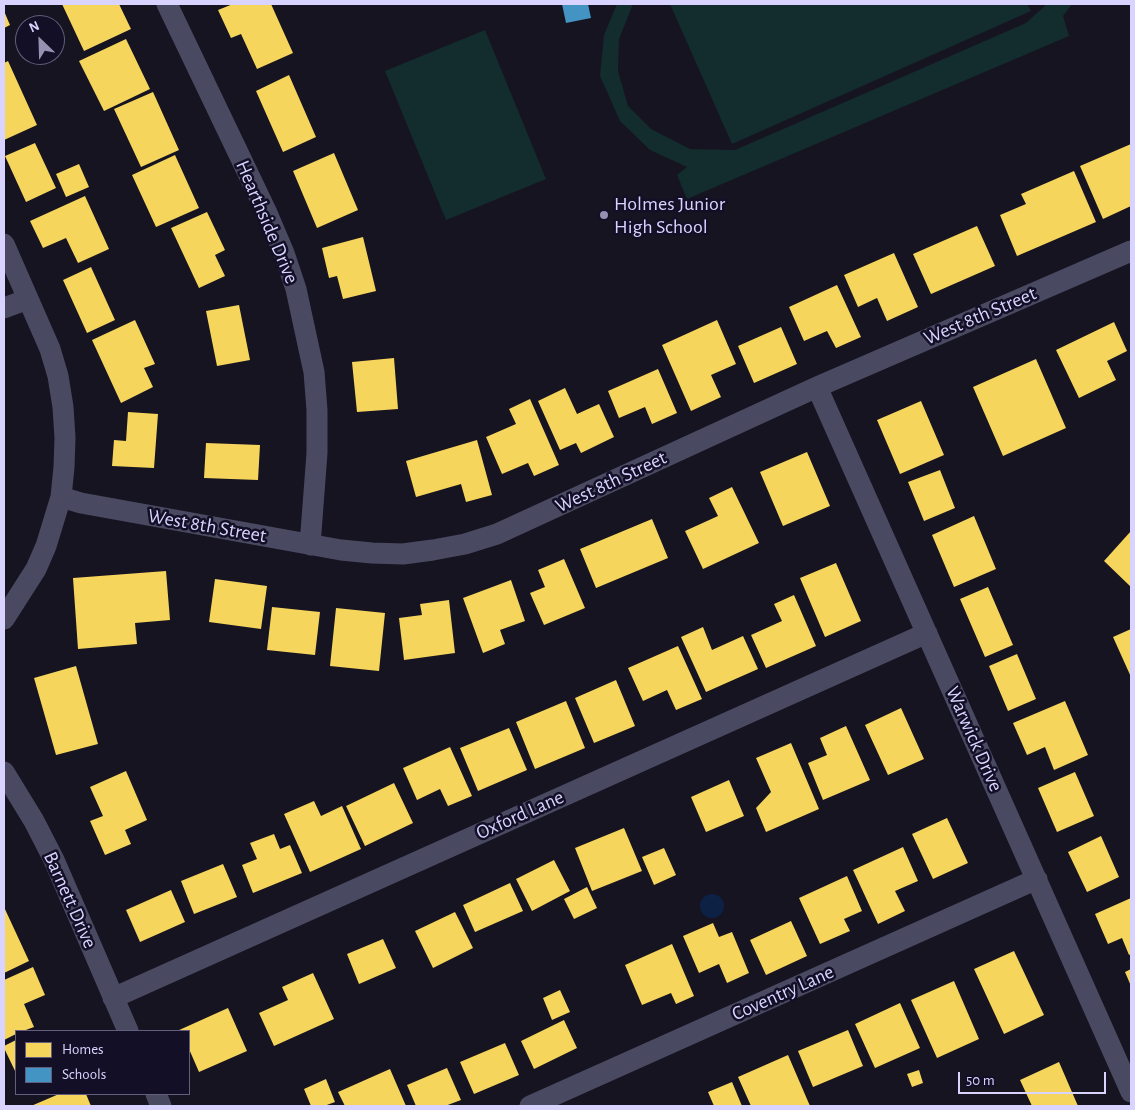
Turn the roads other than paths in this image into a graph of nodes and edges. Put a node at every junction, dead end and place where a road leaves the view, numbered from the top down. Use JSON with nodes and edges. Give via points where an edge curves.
{"nodes":[{"id":1,"x":167,"y":4,"type":"edge"},
{"id":2,"x":4,"y":244,"type":"edge"},
{"id":3,"x":1131,"y":251,"type":"edge"},
{"id":4,"x":28,"y":299,"type":"junction"},
{"id":5,"x":4,"y":308,"type":"edge"},
{"id":6,"x":817,"y":387,"type":"junction"},
{"id":7,"x":61,"y":498,"type":"junction"},
{"id":8,"x":310,"y":545,"type":"junction"},
{"id":9,"x":4,"y":619,"type":"edge"},
{"id":10,"x":927,"y":633,"type":"junction"},
{"id":11,"x":4,"y":772,"type":"edge"},
{"id":12,"x":1036,"y":879,"type":"junction"},
{"id":13,"x":114,"y":998,"type":"junction"},
{"id":14,"x":128,"y":1030,"type":"edge"},
{"id":15,"x":1131,"y":1092,"type":"edge"},
{"id":16,"x":530,"y":1106,"type":"edge"}],
"edges":[{"from":1,"to":8,"type":"street","name":"Hearthside Drive","via":[[267,213],[296,289],[314,372],[317,410]]},
{"from":2,"to":4,"type":"street"},
{"from":3,"to":6,"type":"street","name":"West 8th Street"},
{"from":4,"to":5,"type":"street"},
{"from":4,"to":7,"type":"street","via":[[58,376],[63,407]]},
{"from":6,"to":8,"type":"street","name":"West 8th Street","via":[[497,534],[449,547],[403,554]]},
{"from":6,"to":10,"type":"street","name":"Warwick Drive"},
{"from":7,"to":8,"type":"street","name":"West 8th Street"},
{"from":7,"to":9,"type":"street","via":[[36,569]]},
{"from":10,"to":12,"type":"street","name":"Warwick Drive"},
{"from":10,"to":13,"type":"street","name":"Oxford Lane"},
{"from":11,"to":13,"type":"street","name":"Barnett Drive","via":[[54,860]]},
{"from":12,"to":15,"type":"street","name":"Warwick Drive"},
{"from":12,"to":16,"type":"street","name":"Coventry Lane"},
{"from":13,"to":14,"type":"street","name":"Barnett Drive"}]}
